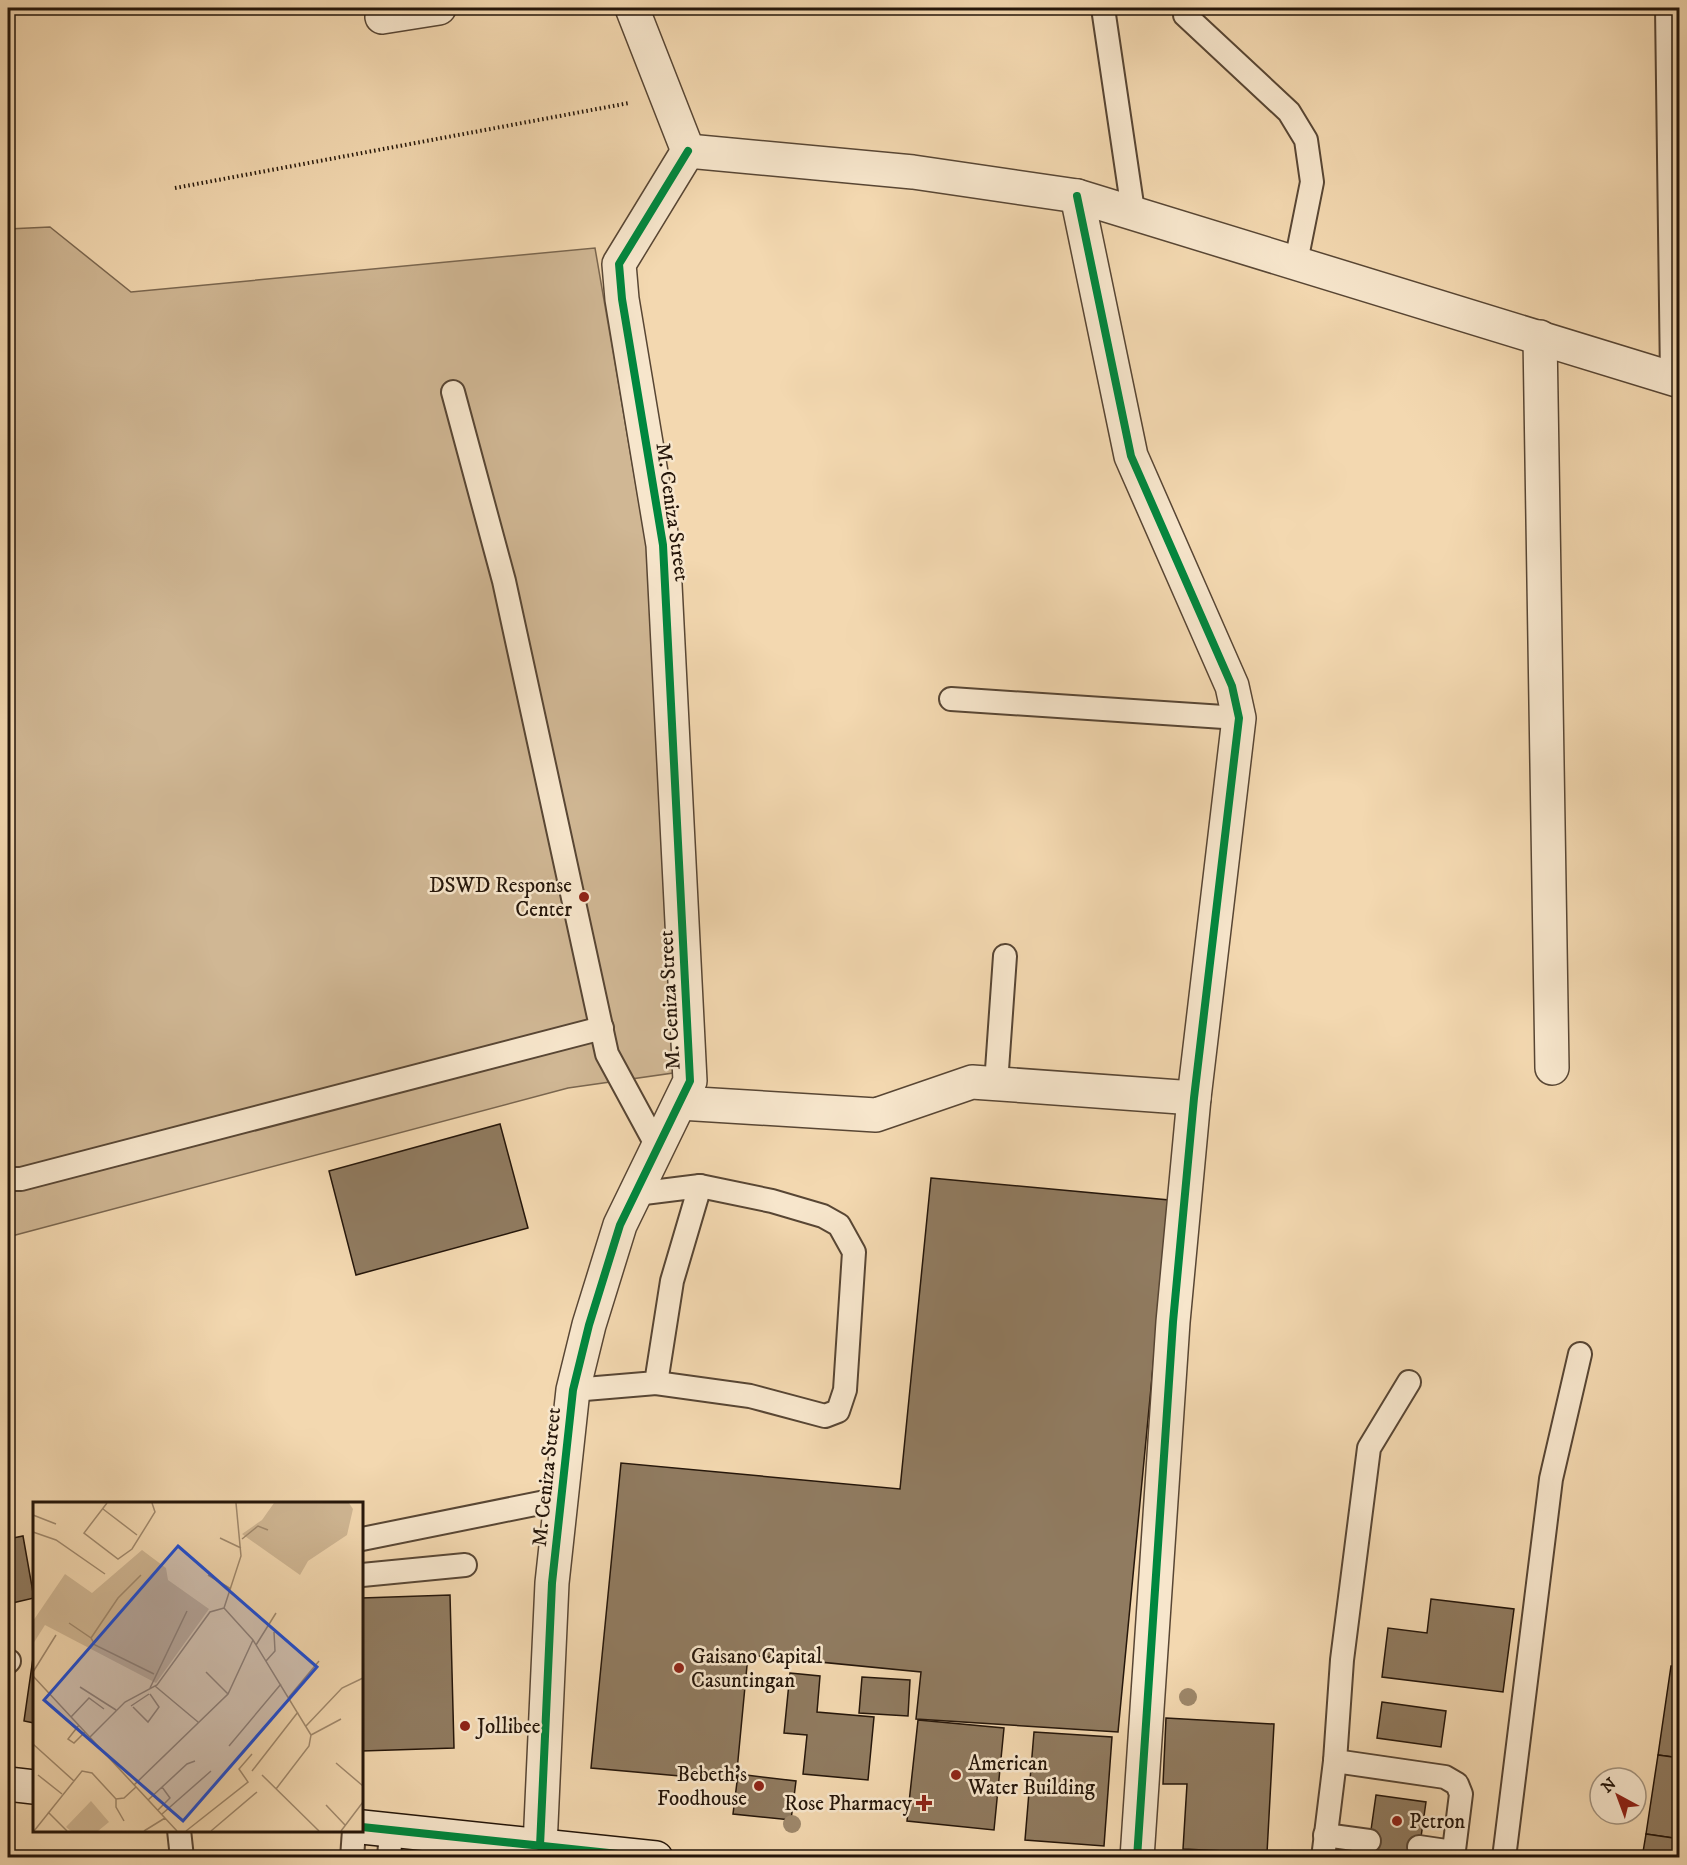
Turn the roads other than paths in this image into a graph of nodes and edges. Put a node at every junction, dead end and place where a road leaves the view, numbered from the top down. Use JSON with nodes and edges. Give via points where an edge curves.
{"nodes":[{"id":1,"x":439,"y":8,"type":"edge"},
{"id":2,"x":632,"y":8,"type":"edge"},
{"id":3,"x":1102,"y":8,"type":"edge"},
{"id":4,"x":1667,"y":8,"type":"edge"},
{"id":5,"x":1185,"y":15,"type":"dead end"},
{"id":6,"x":382,"y":17,"type":"dead end"},
{"id":7,"x":688,"y":151,"type":"junction"},
{"id":8,"x":1077,"y":196,"type":"junction"},
{"id":9,"x":1133,"y":211,"type":"junction"},
{"id":10,"x":1296,"y":261,"type":"junction"},
{"id":11,"x":1540,"y":337,"type":"junction"},
{"id":12,"x":1676,"y":379,"type":"edge"},
{"id":13,"x":453,"y":392,"type":"dead end"},
{"id":14,"x":951,"y":699,"type":"dead end"},
{"id":15,"x":1239,"y":718,"type":"junction"},
{"id":16,"x":1005,"y":956,"type":"dead end"},
{"id":17,"x":602,"y":1028,"type":"junction"},
{"id":18,"x":1552,"y":1068,"type":"dead end"},
{"id":19,"x":996,"y":1084,"type":"junction"},
{"id":20,"x":1194,"y":1098,"type":"junction"},
{"id":21,"x":680,"y":1103,"type":"junction"},
{"id":22,"x":658,"y":1148,"type":"junction"},
{"id":23,"x":8,"y":1179,"type":"edge"},
{"id":24,"x":700,"y":1186,"type":"junction"},
{"id":25,"x":636,"y":1194,"type":"junction"},
{"id":26,"x":1580,"y":1354,"type":"dead end"},
{"id":27,"x":1408,"y":1382,"type":"dead end"},
{"id":28,"x":656,"y":1383,"type":"junction"},
{"id":29,"x":573,"y":1390,"type":"junction"},
{"id":30,"x":560,"y":1499,"type":"junction"},
{"id":31,"x":363,"y":1539,"type":"edge"},
{"id":32,"x":465,"y":1565,"type":"dead end"},
{"id":33,"x":363,"y":1575,"type":"edge"},
{"id":34,"x":1335,"y":1761,"type":"junction"},
{"id":35,"x":8,"y":1784,"type":"edge"},
{"id":36,"x":33,"y":1787,"type":"edge"},
{"id":37,"x":179,"y":1832,"type":"edge"},
{"id":38,"x":354,"y":1832,"type":"edge"},
{"id":39,"x":381,"y":1838,"type":"edge"},
{"id":40,"x":1369,"y":1841,"type":"dead end"},
{"id":41,"x":540,"y":1846,"type":"junction"},
{"id":42,"x":1324,"y":1846,"type":"edge"},
{"id":43,"x":1419,"y":1847,"type":"dead end"},
{"id":44,"x":472,"y":1848,"type":"edge"},
{"id":45,"x":1453,"y":1855,"type":"edge"},
{"id":46,"x":182,"y":1857,"type":"edge"},
{"id":47,"x":352,"y":1857,"type":"edge"},
{"id":48,"x":656,"y":1857,"type":"edge"},
{"id":49,"x":1137,"y":1857,"type":"edge"},
{"id":50,"x":1504,"y":1857,"type":"edge"}],
"edges":[{"from":1,"to":6,"type":"street"},
{"from":2,"to":7,"type":"street"},
{"from":3,"to":9,"type":"lane"},
{"from":4,"to":12,"type":"lane"},
{"from":5,"to":10,"type":"lane","via":[[1289,112],[1306,140],[1312,182]]},
{"from":7,"to":8,"type":"street","via":[[913,172]]},
{"from":7,"to":21,"type":"street","name":"M. Ceniza Street","via":[[619,264],[663,545],[690,1081]]},
{"from":8,"to":9,"type":"street"},
{"from":8,"to":15,"type":"street","via":[[1131,456],[1232,686]]},
{"from":9,"to":10,"type":"street"},
{"from":10,"to":11,"type":"street"},
{"from":11,"to":12,"type":"street"},
{"from":11,"to":18,"type":"street"},
{"from":13,"to":17,"type":"lane","via":[[504,581]]},
{"from":14,"to":15,"type":"lane"},
{"from":15,"to":20,"type":"street"},
{"from":16,"to":19,"type":"lane"},
{"from":17,"to":22,"type":"lane","via":[[607,1054]]},
{"from":17,"to":23,"type":"lane","via":[[21,1179]]},
{"from":19,"to":20,"type":"street"},
{"from":19,"to":21,"type":"street","via":[[972,1082],[876,1115]]},
{"from":20,"to":49,"type":"street","via":[[1173,1322]]},
{"from":21,"to":22,"type":"street","name":"M. Ceniza Street"},
{"from":22,"to":25,"type":"street","name":"M. Ceniza Street"},
{"from":24,"to":25,"type":"lane"},
{"from":24,"to":28,"type":"lane","via":[[672,1281]]},
{"from":24,"to":28,"type":"lane","via":[[772,1201],[823,1216],[839,1225],[854,1252],[845,1390],[838,1411],[825,1416],[750,1396]]},
{"from":25,"to":29,"type":"street","name":"M. Ceniza Street","via":[[620,1225]]},
{"from":26,"to":50,"type":"lane","via":[[1551,1479]]},
{"from":27,"to":34,"type":"lane","via":[[1368,1448],[1342,1660]]},
{"from":28,"to":29,"type":"lane"},
{"from":29,"to":30,"type":"street","name":"M. Ceniza Street"},
{"from":30,"to":31,"type":"lane"},
{"from":30,"to":41,"type":"street","name":"M. Ceniza Street","via":[[552,1583]]},
{"from":32,"to":33,"type":"lane"},
{"from":34,"to":42,"type":"lane"},
{"from":34,"to":45,"type":"lane","via":[[1445,1777],[1457,1784],[1461,1794]]},
{"from":35,"to":36,"type":"street"},
{"from":37,"to":46,"type":"lane"},
{"from":38,"to":47,"type":"lane"},
{"from":39,"to":44,"type":"street"},
{"from":40,"to":42,"type":"lane"},
{"from":41,"to":44,"type":"street"},
{"from":41,"to":48,"type":"street"},
{"from":43,"to":45,"type":"lane"}]}
